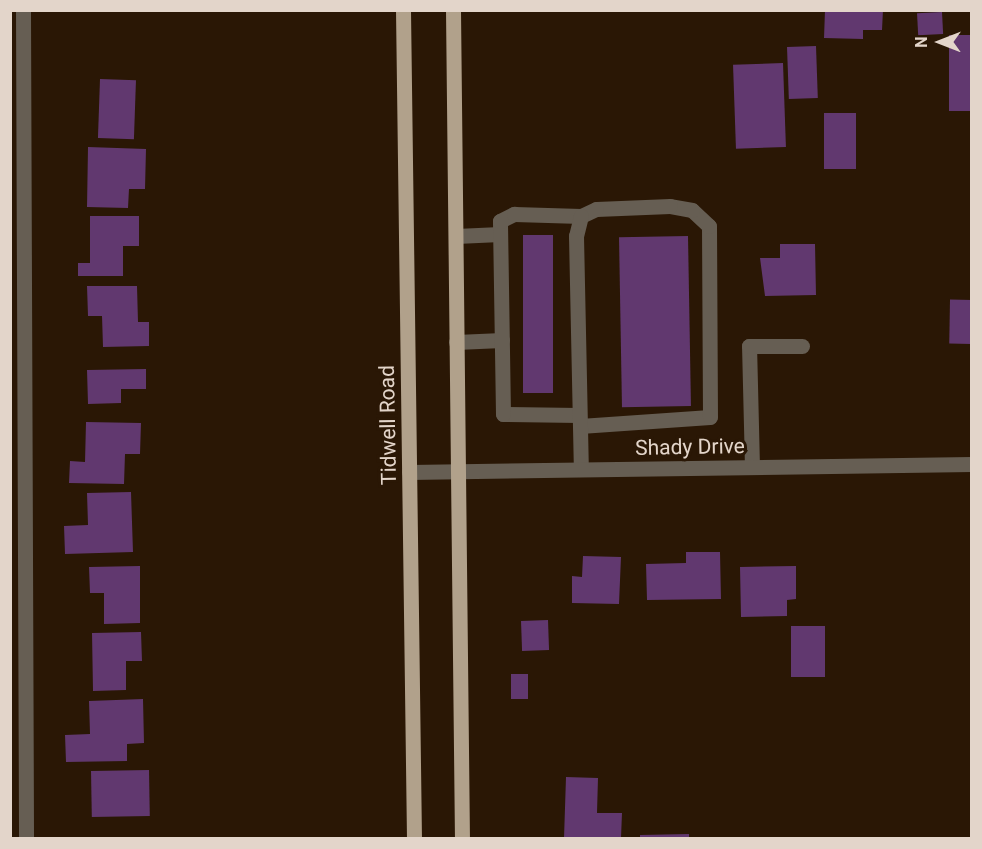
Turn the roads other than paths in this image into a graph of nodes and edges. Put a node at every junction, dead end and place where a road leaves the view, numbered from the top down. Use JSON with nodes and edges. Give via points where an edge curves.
{"nodes":[{"id":1,"x":23,"y":10,"type":"edge"},
{"id":2,"x":403,"y":10,"type":"edge"},
{"id":3,"x":453,"y":10,"type":"edge"},
{"id":4,"x":581,"y":216,"type":"junction"},
{"id":5,"x":500,"y":234,"type":"junction"},
{"id":6,"x":456,"y":236,"type":"junction"},
{"id":7,"x":502,"y":340,"type":"junction"},
{"id":8,"x":456,"y":342,"type":"junction"},
{"id":9,"x":802,"y":345,"type":"dead end"},
{"id":10,"x":580,"y":421,"type":"junction"},
{"id":11,"x":972,"y":464,"type":"edge"},
{"id":12,"x":752,"y":467,"type":"junction"},
{"id":13,"x":581,"y":469,"type":"junction"},
{"id":14,"x":458,"y":471,"type":"junction"},
{"id":15,"x":409,"y":472,"type":"junction"},
{"id":16,"x":26,"y":838,"type":"edge"},
{"id":17,"x":414,"y":838,"type":"edge"},
{"id":18,"x":462,"y":838,"type":"edge"}],
"edges":[{"from":1,"to":16,"type":"street"},
{"from":2,"to":15,"type":"main road","name":"Tidwell Road"},
{"from":3,"to":6,"type":"main road"},
{"from":4,"to":5,"type":"street","via":[[514,214],[500,221]]},
{"from":4,"to":10,"type":"street","via":[[576,236]]},
{"from":4,"to":10,"type":"street","via":[[596,209],[670,206],[692,210],[709,226],[710,417]]},
{"from":5,"to":6,"type":"street"},
{"from":5,"to":7,"type":"street"},
{"from":6,"to":8,"type":"main road"},
{"from":7,"to":8,"type":"street"},
{"from":7,"to":10,"type":"street","via":[[503,414]]},
{"from":8,"to":14,"type":"main road"},
{"from":9,"to":12,"type":"street","via":[[749,346]]},
{"from":10,"to":13,"type":"street"},
{"from":11,"to":12,"type":"street","name":"Shady Drive"},
{"from":12,"to":13,"type":"street","name":"Shady Drive"},
{"from":13,"to":14,"type":"street","name":"Shady Drive"},
{"from":14,"to":15,"type":"street","name":"Shady Drive"},
{"from":14,"to":18,"type":"main road"},
{"from":15,"to":17,"type":"main road","name":"Tidwell Road"}]}
